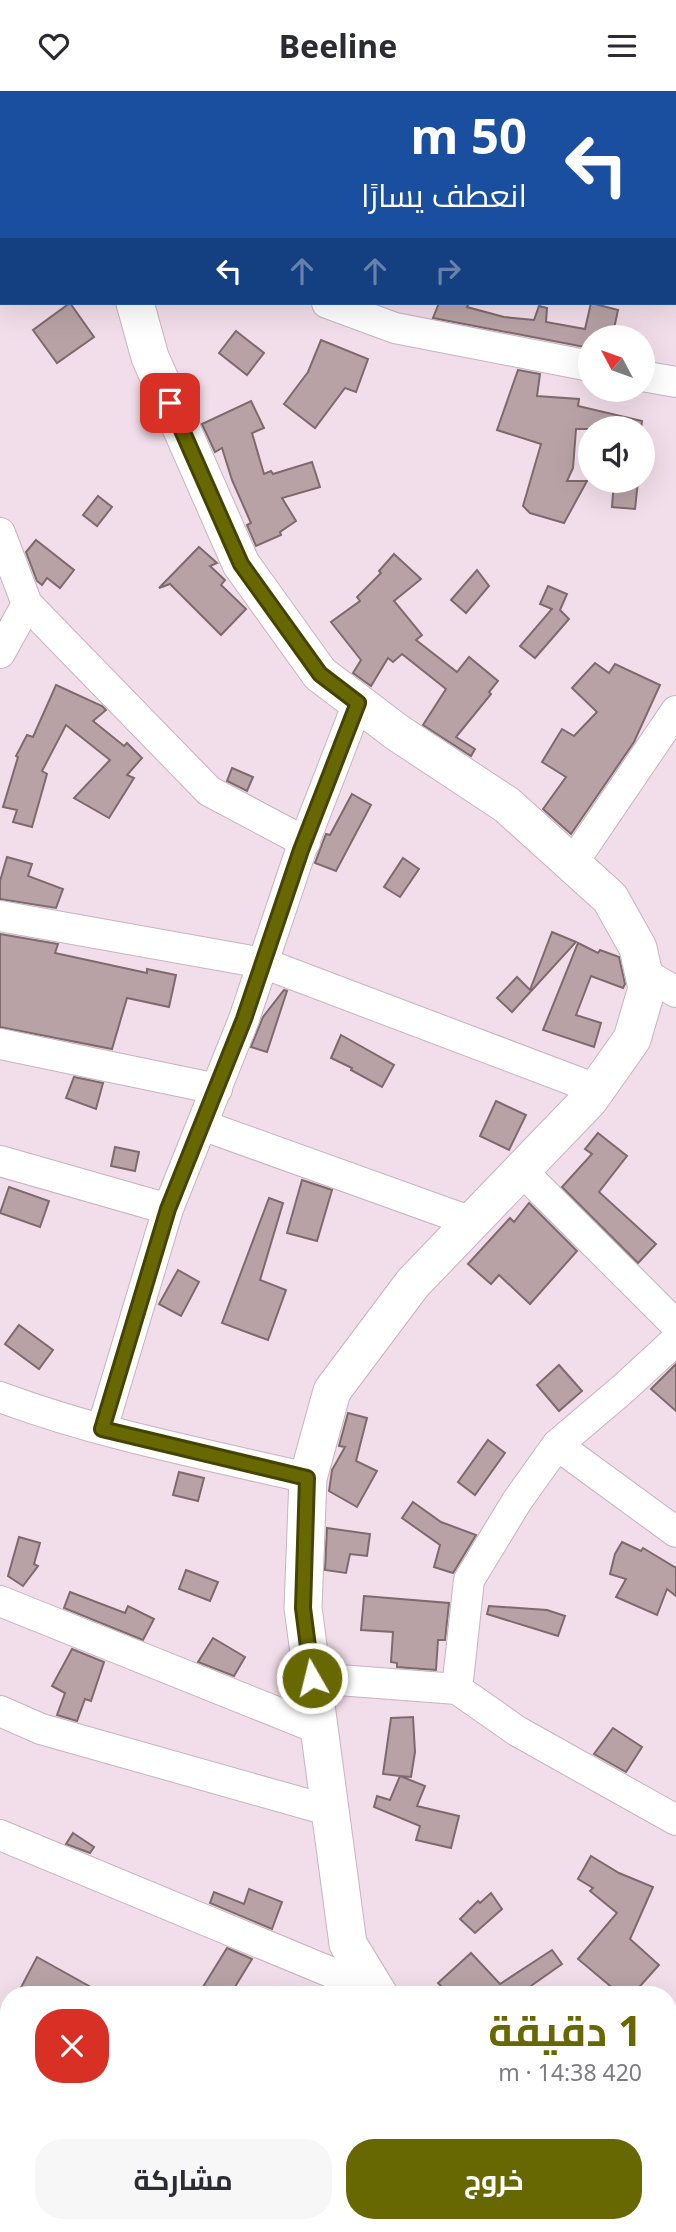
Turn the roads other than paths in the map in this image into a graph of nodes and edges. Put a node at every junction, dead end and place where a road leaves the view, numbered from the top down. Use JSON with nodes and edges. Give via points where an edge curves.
{"nodes":[{"id":1,"x":136,"y":305,"type":"edge"},
{"id":2,"x":332,"y":305,"type":"edge"},
{"id":3,"x":578,"y":364,"type":"edge"},
{"id":4,"x":655,"y":378,"type":"edge"},
{"id":5,"x":676,"y":382,"type":"edge"},
{"id":6,"x":0,"y":533,"type":"edge"},
{"id":7,"x":27,"y":604,"type":"junction"},
{"id":8,"x":0,"y":653,"type":"edge"},
{"id":9,"x":358,"y":703,"type":"junction"},
{"id":10,"x":676,"y":711,"type":"edge"},
{"id":11,"x":305,"y":842,"type":"junction"},
{"id":12,"x":572,"y":864,"type":"junction"},
{"id":13,"x":0,"y":916,"type":"edge"},
{"id":14,"x":263,"y":963,"type":"junction"},
{"id":15,"x":643,"y":973,"type":"junction"},
{"id":16,"x":676,"y":992,"type":"edge"},
{"id":17,"x":0,"y":1044,"type":"edge"},
{"id":18,"x":217,"y":1089,"type":"junction"},
{"id":19,"x":596,"y":1089,"type":"junction"},
{"id":20,"x":202,"y":1125,"type":"junction"},
{"id":21,"x":0,"y":1161,"type":"edge"},
{"id":22,"x":521,"y":1170,"type":"junction"},
{"id":23,"x":168,"y":1209,"type":"junction"},
{"id":24,"x":472,"y":1222,"type":"junction"},
{"id":25,"x":676,"y":1325,"type":"edge"},
{"id":26,"x":676,"y":1340,"type":"edge"},
{"id":27,"x":0,"y":1397,"type":"edge"},
{"id":28,"x":102,"y":1429,"type":"junction"},
{"id":29,"x":557,"y":1445,"type":"junction"},
{"id":30,"x":307,"y":1478,"type":"junction"},
{"id":31,"x":676,"y":1532,"type":"edge"},
{"id":32,"x":0,"y":1601,"type":"edge"},
{"id":33,"x":312,"y":1678,"type":"junction"},
{"id":34,"x":457,"y":1689,"type":"junction"},
{"id":35,"x":0,"y":1710,"type":"edge"},
{"id":36,"x":319,"y":1729,"type":"junction"},
{"id":37,"x":331,"y":1811,"type":"junction"},
{"id":38,"x":676,"y":1821,"type":"edge"},
{"id":39,"x":0,"y":1835,"type":"edge"},
{"id":40,"x":361,"y":1986,"type":"edge"},
{"id":41,"x":374,"y":1986,"type":"edge"}],
"edges":[{"from":1,"to":9,"type":"street","via":[[150,357],[241,564],[320,674]]},
{"from":2,"to":3,"type":"street","via":[[395,328]]},
{"from":4,"to":5,"type":"street"},
{"from":6,"to":7,"type":"street"},
{"from":7,"to":8,"type":"street"},
{"from":7,"to":11,"type":"street","via":[[209,791]]},
{"from":9,"to":11,"type":"street"},
{"from":9,"to":12,"type":"street","via":[[507,805]]},
{"from":10,"to":12,"type":"street"},
{"from":11,"to":14,"type":"street"},
{"from":12,"to":15,"type":"street","via":[[610,898],[638,948]]},
{"from":13,"to":14,"type":"street"},
{"from":14,"to":18,"type":"street"},
{"from":14,"to":19,"type":"street"},
{"from":15,"to":16,"type":"street"},
{"from":15,"to":19,"type":"street","via":[[647,988],[632,1039]]},
{"from":17,"to":18,"type":"street"},
{"from":18,"to":20,"type":"street"},
{"from":19,"to":22,"type":"street"},
{"from":20,"to":23,"type":"street"},
{"from":20,"to":24,"type":"street"},
{"from":21,"to":23,"type":"street"},
{"from":22,"to":24,"type":"street"},
{"from":22,"to":25,"type":"street"},
{"from":23,"to":28,"type":"street"},
{"from":24,"to":30,"type":"street","via":[[413,1283],[332,1391]]},
{"from":26,"to":29,"type":"street"},
{"from":27,"to":28,"type":"street"},
{"from":28,"to":30,"type":"street"},
{"from":29,"to":31,"type":"street"},
{"from":29,"to":34,"type":"street","via":[[469,1580]]},
{"from":30,"to":33,"type":"street","via":[[303,1608]]},
{"from":32,"to":36,"type":"street"},
{"from":33,"to":34,"type":"street"},
{"from":33,"to":36,"type":"street"},
{"from":34,"to":38,"type":"street","via":[[517,1731]]},
{"from":35,"to":37,"type":"street","via":[[41,1729]]},
{"from":36,"to":37,"type":"street"},
{"from":37,"to":41,"type":"street","via":[[348,1944]]},
{"from":39,"to":40,"type":"street"}]}
